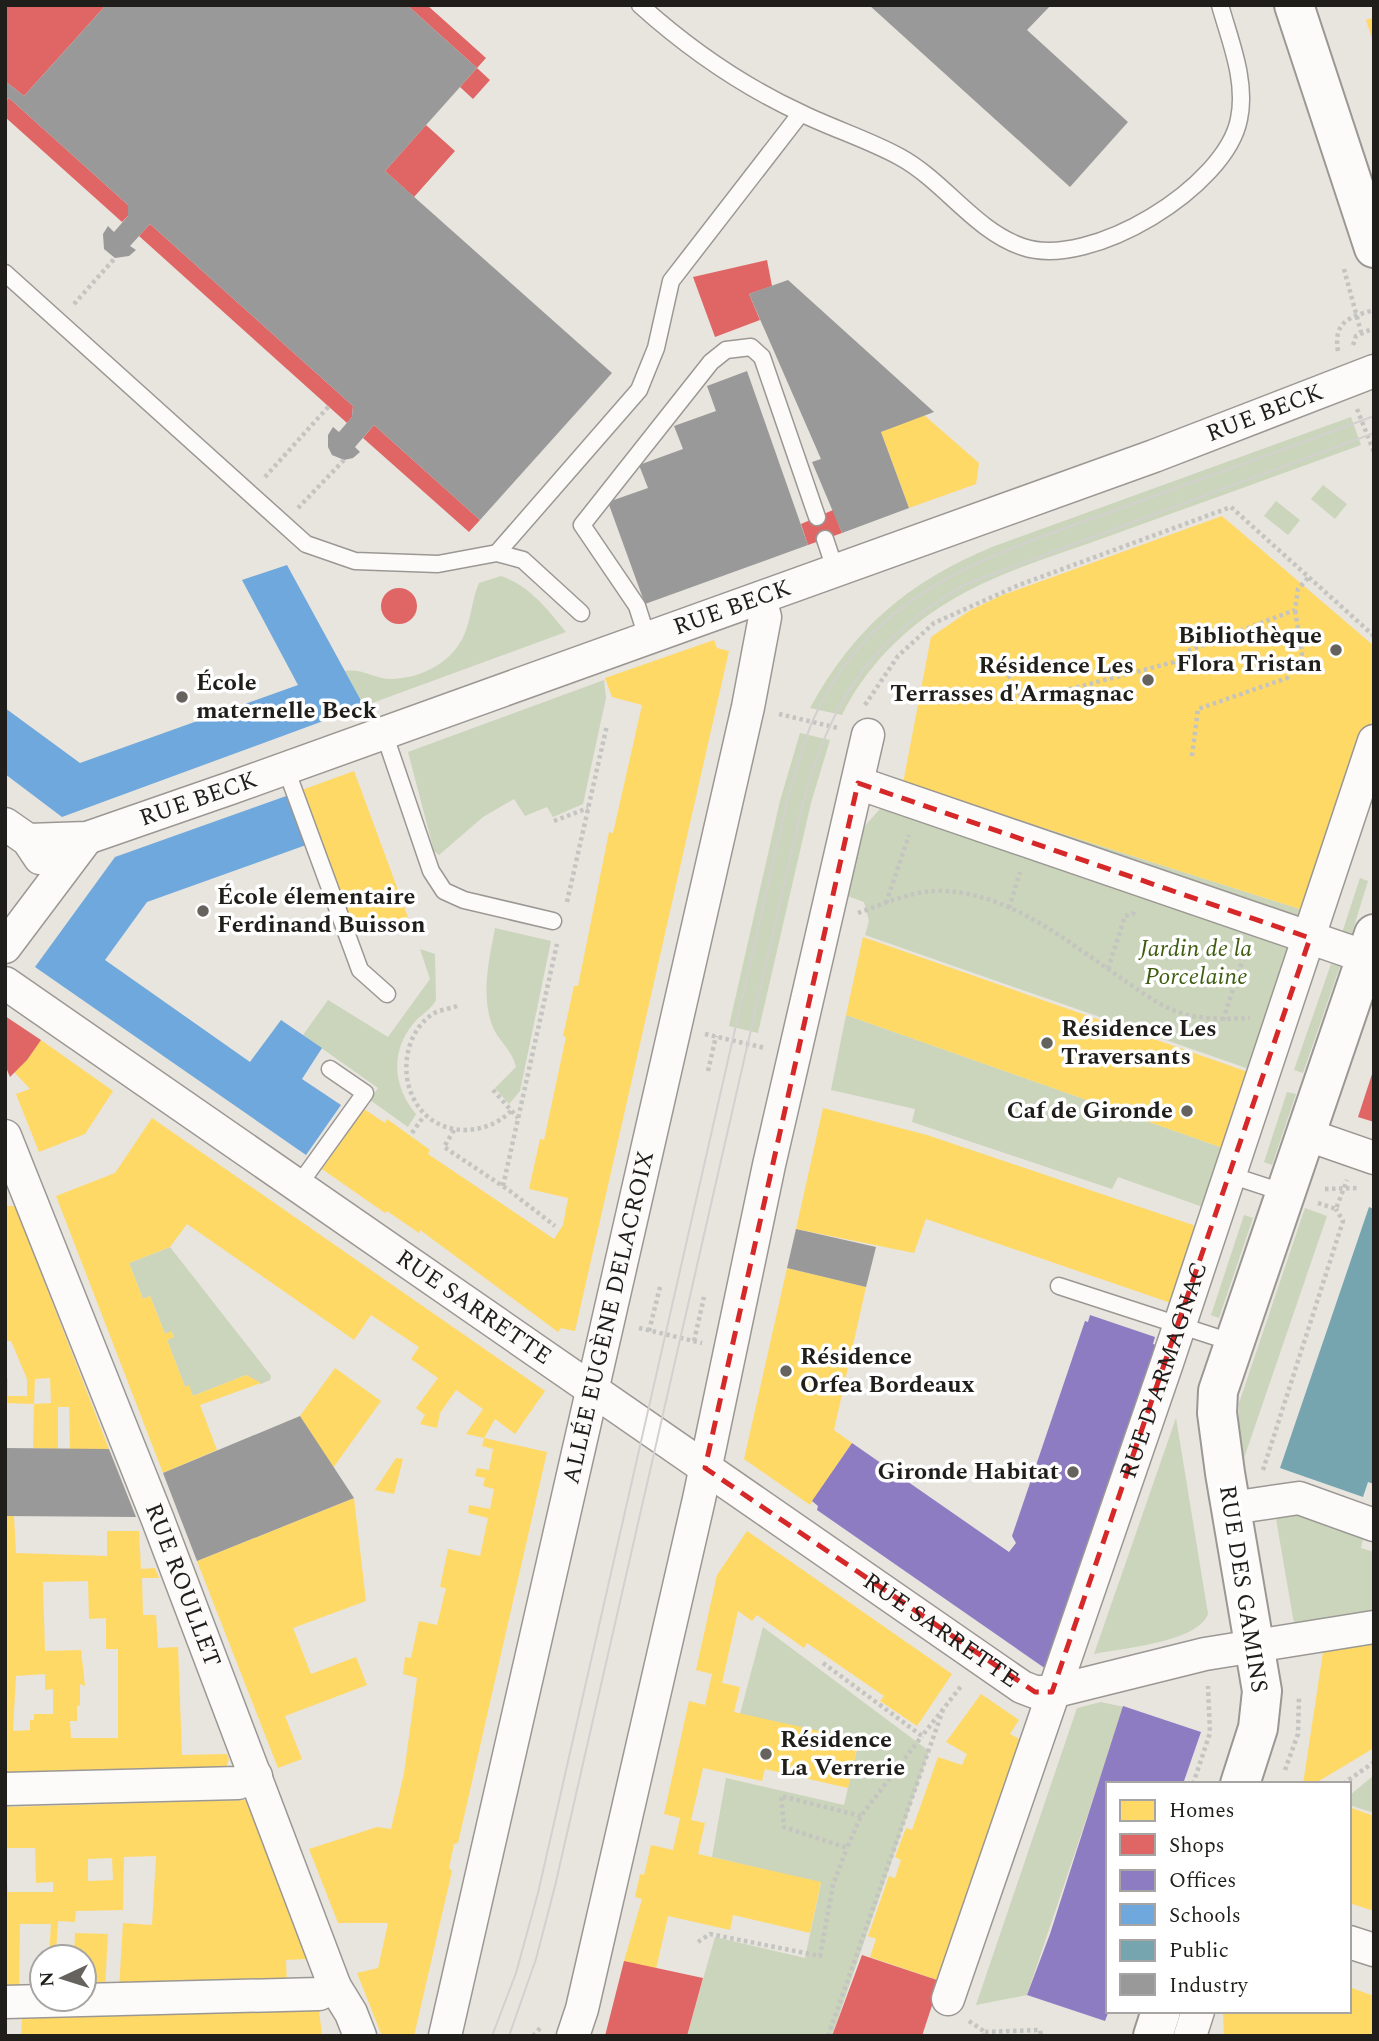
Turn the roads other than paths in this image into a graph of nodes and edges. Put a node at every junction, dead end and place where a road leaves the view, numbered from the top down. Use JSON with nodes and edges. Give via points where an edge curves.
{"nodes":[{"id":1,"x":640,"y":5,"type":"edge"},
{"id":2,"x":1220,"y":5,"type":"edge"},
{"id":3,"x":1294,"y":5,"type":"edge"},
{"id":4,"x":801,"y":113,"type":"junction"},
{"id":5,"x":1374,"y":247,"type":"edge"},
{"id":6,"x":5,"y":273,"type":"edge"},
{"id":7,"x":1374,"y":372,"type":"edge"},
{"id":8,"x":817,"y":517,"type":"dead end"},
{"id":9,"x":825,"y":539,"type":"dead end"},
{"id":10,"x":497,"y":553,"type":"junction"},
{"id":11,"x":836,"y":572,"type":"junction"},
{"id":12,"x":760,"y":599,"type":"junction"},
{"id":13,"x":581,"y":613,"type":"dead end"},
{"id":14,"x":647,"y":637,"type":"junction"},
{"id":15,"x":384,"y":733,"type":"junction"},
{"id":16,"x":862,"y":733,"type":"road end"},
{"id":17,"x":1374,"y":741,"type":"edge"},
{"id":18,"x":286,"y":769,"type":"junction"},
{"id":19,"x":858,"y":783,"type":"junction"},
{"id":20,"x":17,"y":832,"type":"edge"},
{"id":21,"x":87,"y":838,"type":"junction"},
{"id":22,"x":48,"y":890,"type":"junction"},
{"id":23,"x":559,"y":922,"type":"road end"},
{"id":24,"x":1310,"y":938,"type":"junction"},
{"id":25,"x":1370,"y":945,"type":"edge"},
{"id":26,"x":5,"y":947,"type":"edge"},
{"id":27,"x":5,"y":983,"type":"edge"},
{"id":28,"x":387,"y":994,"type":"dead end"},
{"id":29,"x":330,"y":1069,"type":"dead end"},
{"id":30,"x":1305,"y":1134,"type":"junction"},
{"id":31,"x":5,"y":1136,"type":"edge"},
{"id":32,"x":1374,"y":1158,"type":"edge"},
{"id":33,"x":1222,"y":1172,"type":"junction"},
{"id":34,"x":298,"y":1186,"type":"junction"},
{"id":35,"x":1285,"y":1193,"type":"junction"},
{"id":36,"x":1059,"y":1286,"type":"dead end"},
{"id":37,"x":1180,"y":1326,"type":"junction"},
{"id":38,"x":1234,"y":1343,"type":"junction"},
{"id":39,"x":591,"y":1388,"type":"junction"},
{"id":40,"x":705,"y":1468,"type":"junction"},
{"id":41,"x":1231,"y":1508,"type":"junction"},
{"id":42,"x":1374,"y":1525,"type":"edge"},
{"id":43,"x":1374,"y":1627,"type":"edge"},
{"id":44,"x":1254,"y":1646,"type":"junction"},
{"id":45,"x":1052,"y":1692,"type":"junction"},
{"id":46,"x":256,"y":1776,"type":"junction"},
{"id":47,"x":1241,"y":1782,"type":"edge"},
{"id":48,"x":5,"y":1789,"type":"edge"},
{"id":49,"x":1351,"y":1943,"type":"edge"},
{"id":50,"x":1374,"y":1950,"type":"edge"},
{"id":51,"x":335,"y":1987,"type":"junction"},
{"id":52,"x":5,"y":2002,"type":"edge"},
{"id":53,"x":956,"y":2008,"type":"road end"},
{"id":54,"x":1160,"y":2013,"type":"edge"},
{"id":55,"x":1197,"y":2013,"type":"edge"},
{"id":56,"x":360,"y":2036,"type":"edge"},
{"id":57,"x":445,"y":2036,"type":"edge"},
{"id":58,"x":573,"y":2036,"type":"edge"},
{"id":59,"x":1153,"y":2036,"type":"edge"},
{"id":60,"x":1190,"y":2036,"type":"edge"}],
"edges":[{"from":1,"to":4,"type":"lane","via":[[710,62]]},
{"from":2,"to":4,"type":"lane","via":[[1242,92],[1232,144],[1198,184],[1154,215],[1070,250],[1044,252],[1022,247],[991,229],[902,158]]},
{"from":3,"to":5,"type":"main road"},
{"from":4,"to":10,"type":"lane","via":[[671,281],[656,348],[639,390]]},
{"from":6,"to":10,"type":"lane","via":[[306,544],[355,561],[438,565]]},
{"from":7,"to":11,"type":"street","name":"RUE BECK"},
{"from":8,"to":14,"type":"lane","via":[[762,357],[751,347],[726,350],[711,362],[582,525],[637,606]]},
{"from":9,"to":11,"type":"lane"},
{"from":10,"to":13,"type":"lane","via":[[523,560]]},
{"from":11,"to":12,"type":"street","name":"RUE BECK"},
{"from":12,"to":14,"type":"street","name":"RUE BECK"},
{"from":12,"to":39,"type":"street","name":"ALLÉE EUGÈNE DELACROIX","via":[[765,617],[748,707]]},
{"from":14,"to":15,"type":"street","name":"RUE BECK"},
{"from":15,"to":18,"type":"street","name":"RUE BECK"},
{"from":15,"to":23,"type":"lane","via":[[431,872],[444,891]]},
{"from":16,"to":19,"type":"street"},
{"from":17,"to":24,"type":"street","name":"RUE D'ARMAGNAC"},
{"from":18,"to":21,"type":"street","name":"RUE BECK"},
{"from":18,"to":28,"type":"lane","via":[[360,970]]},
{"from":19,"to":24,"type":"street"},
{"from":19,"to":40,"type":"street","via":[[769,1165]]},
{"from":20,"to":21,"type":"street","name":"RUE BECK"},
{"from":20,"to":22,"type":"street","via":[[41,860]]},
{"from":21,"to":22,"type":"street"},
{"from":22,"to":26,"type":"street"},
{"from":24,"to":25,"type":"street"},
{"from":24,"to":33,"type":"street","name":"RUE D'ARMAGNAC"},
{"from":25,"to":30,"type":"main road"},
{"from":27,"to":34,"type":"street","name":"RUE SARRETTE"},
{"from":29,"to":34,"type":"lane","via":[[365,1093]]},
{"from":30,"to":32,"type":"street"},
{"from":30,"to":35,"type":"main road"},
{"from":31,"to":46,"type":"street","name":"RUE ROULLET"},
{"from":33,"to":35,"type":"lane"},
{"from":33,"to":37,"type":"street","name":"RUE D'ARMAGNAC"},
{"from":34,"to":39,"type":"street","name":"RUE SARRETTE"},
{"from":35,"to":38,"type":"main road"},
{"from":36,"to":37,"type":"lane"},
{"from":37,"to":38,"type":"lane"},
{"from":37,"to":45,"type":"street","name":"RUE D'ARMAGNAC"},
{"from":38,"to":41,"type":"main road","name":"RUE DES GAMINS","via":[[1218,1391],[1217,1413]]},
{"from":39,"to":40,"type":"street","name":"RUE SARRETTE"},
{"from":39,"to":57,"type":"street","name":"ALLÉE EUGÈNE DELACROIX"},
{"from":40,"to":45,"type":"street","name":"RUE SARRETTE","via":[[1023,1687]]},
{"from":40,"to":58,"type":"street"},
{"from":41,"to":42,"type":"street","via":[[1299,1498]]},
{"from":41,"to":44,"type":"main road","name":"RUE DES GAMINS"},
{"from":43,"to":44,"type":"street"},
{"from":44,"to":45,"type":"street"},
{"from":44,"to":47,"type":"main road","name":"RUE DES GAMINS","via":[[1262,1691]]},
{"from":45,"to":53,"type":"street","name":"RUE D'ARMAGNAC"},
{"from":46,"to":48,"type":"street","via":[[238,1783]]},
{"from":46,"to":51,"type":"street","name":"RUE ROULLET"},
{"from":49,"to":50,"type":"street"},
{"from":51,"to":52,"type":"street","via":[[319,1994]]},
{"from":51,"to":56,"type":"street","name":"RUE ROULLET"},
{"from":54,"to":59,"type":"main road"},
{"from":55,"to":60,"type":"street"}]}
